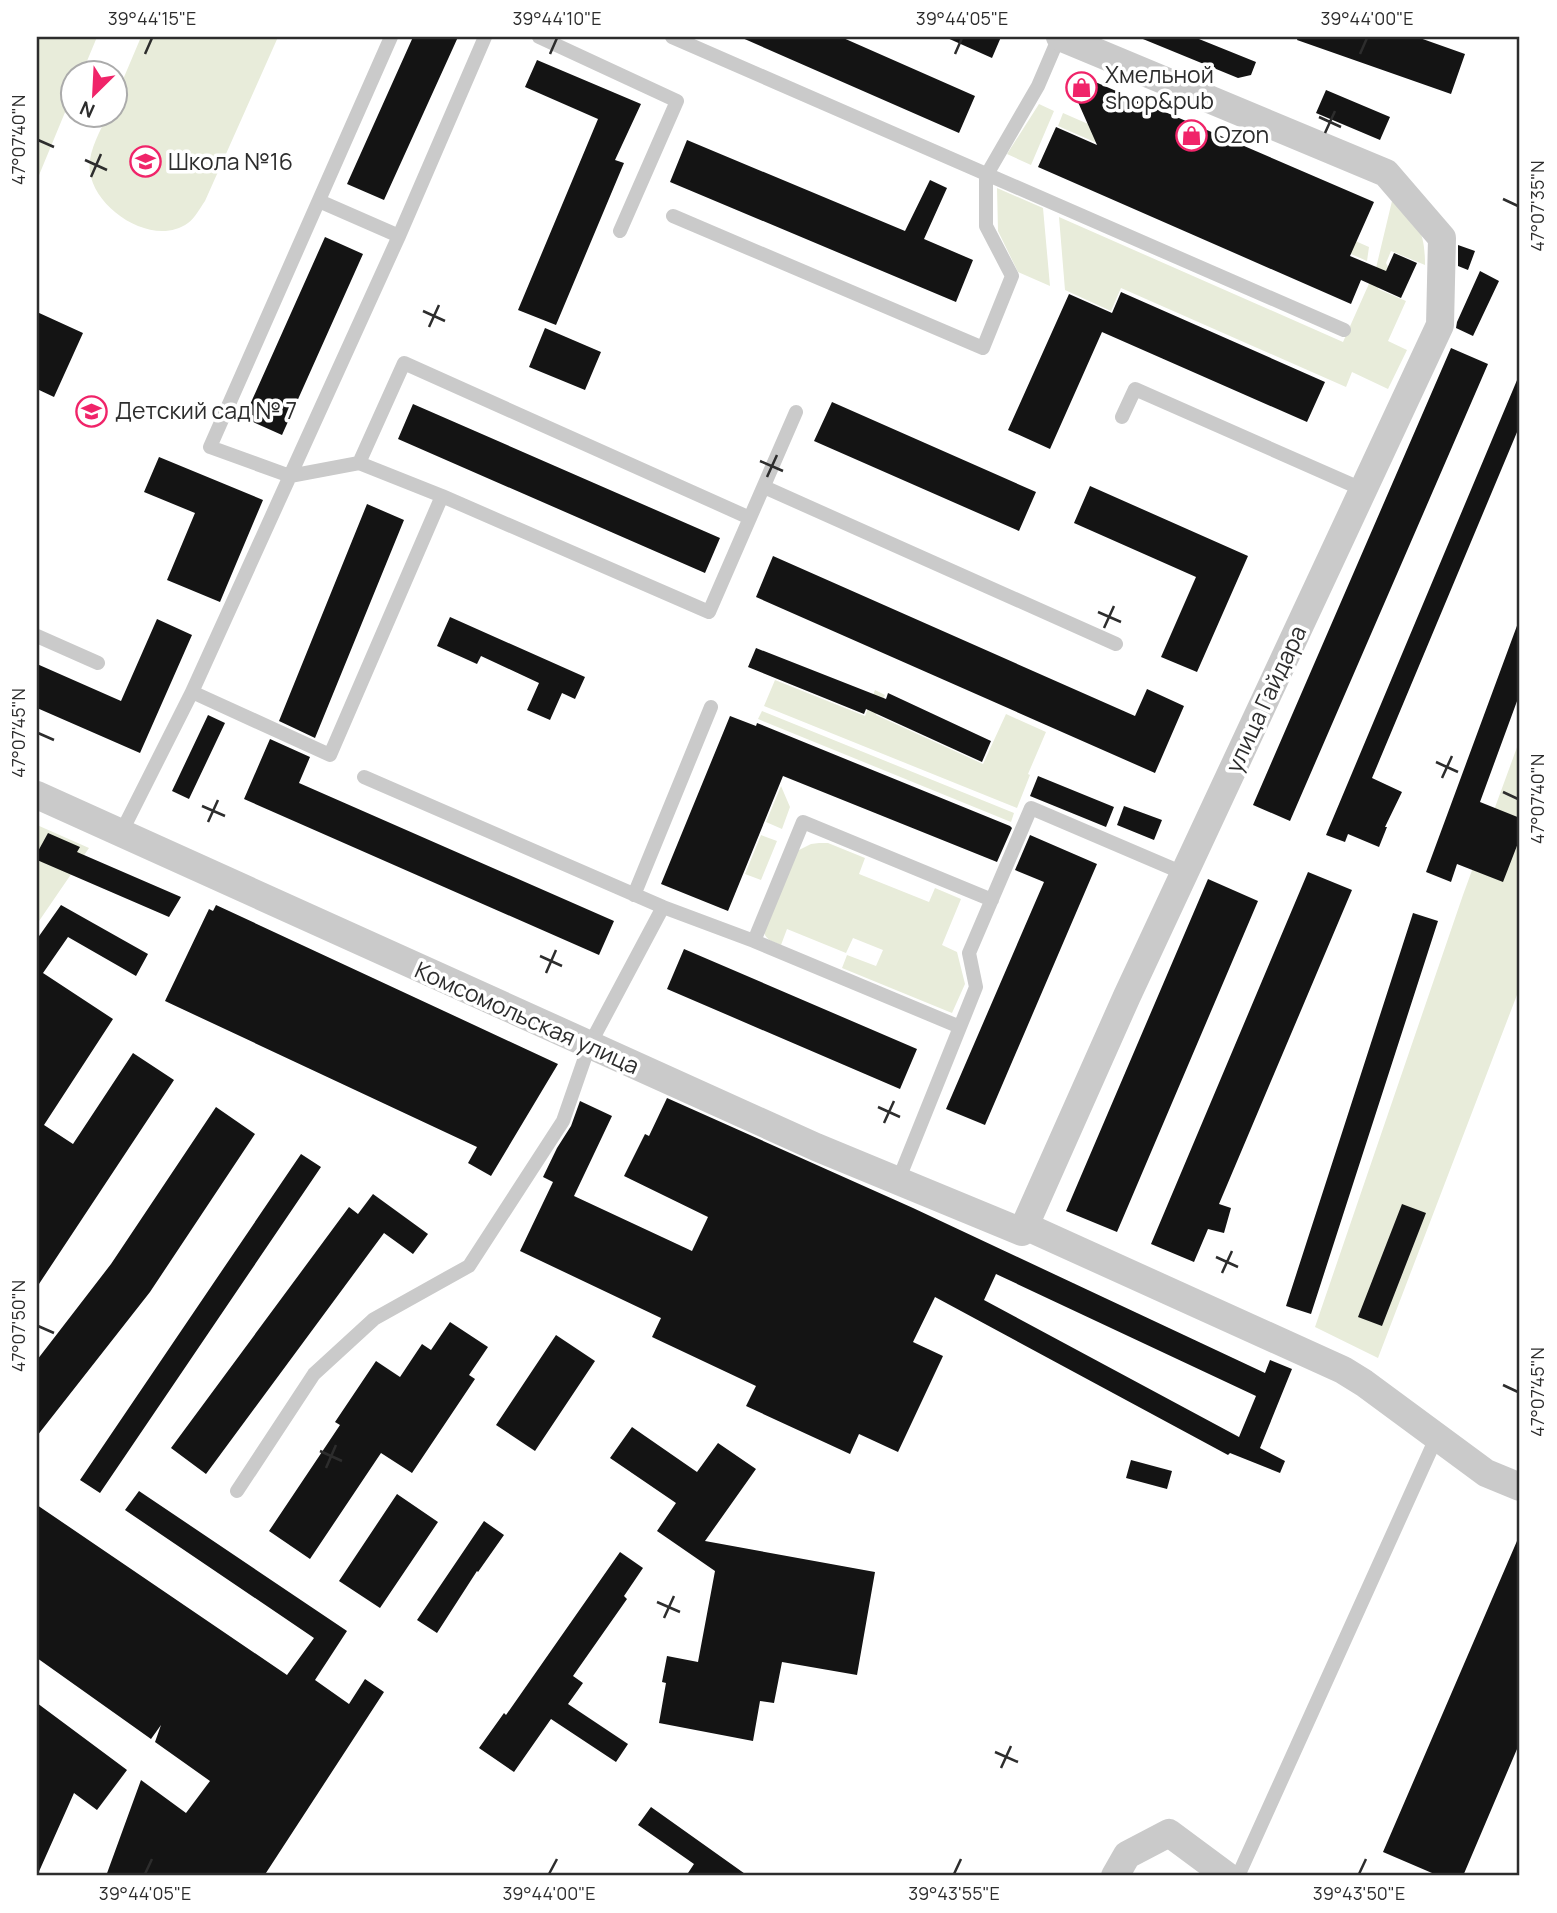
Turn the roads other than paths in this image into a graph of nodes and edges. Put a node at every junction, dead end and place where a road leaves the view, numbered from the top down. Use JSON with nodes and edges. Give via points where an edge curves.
{"nodes":[{"id":1,"x":391,"y":37,"type":"edge"},
{"id":2,"x":485,"y":37,"type":"edge"},
{"id":3,"x":539,"y":37,"type":"edge"},
{"id":4,"x":672,"y":37,"type":"edge"},
{"id":5,"x":1060,"y":37,"type":"edge"},
{"id":6,"x":986,"y":176,"type":"junction"},
{"id":7,"x":319,"y":201,"type":"junction"},
{"id":8,"x":673,"y":216,"type":"dead end"},
{"id":9,"x":620,"y":231,"type":"dead end"},
{"id":10,"x":399,"y":236,"type":"junction"},
{"id":11,"x":1344,"y":330,"type":"dead end"},
{"id":12,"x":796,"y":412,"type":"dead end"},
{"id":13,"x":1122,"y":417,"type":"dead end"},
{"id":14,"x":359,"y":463,"type":"junction"},
{"id":15,"x":290,"y":476,"type":"junction"},
{"id":16,"x":764,"y":487,"type":"junction"},
{"id":17,"x":1364,"y":490,"type":"junction"},
{"id":18,"x":442,"y":496,"type":"junction"},
{"id":19,"x":750,"y":518,"type":"junction"},
{"id":20,"x":37,"y":636,"type":"edge"},
{"id":21,"x":1116,"y":644,"type":"dead end"},
{"id":22,"x":98,"y":663,"type":"dead end"},
{"id":23,"x":191,"y":692,"type":"junction"},
{"id":24,"x":711,"y":707,"type":"dead end"},
{"id":25,"x":364,"y":777,"type":"dead end"},
{"id":26,"x":37,"y":795,"type":"edge"},
{"id":27,"x":121,"y":833,"type":"junction"},
{"id":28,"x":1183,"y":873,"type":"junction"},
{"id":29,"x":634,"y":895,"type":"junction"},
{"id":30,"x":992,"y":900,"type":"junction"},
{"id":31,"x":663,"y":907,"type":"junction"},
{"id":32,"x":754,"y":941,"type":"junction"},
{"id":33,"x":960,"y":1027,"type":"junction"},
{"id":34,"x":589,"y":1046,"type":"junction"},
{"id":35,"x":898,"y":1181,"type":"junction"},
{"id":36,"x":1024,"y":1229,"type":"junction"},
{"id":37,"x":1437,"y":1436,"type":"junction"},
{"id":38,"x":1519,"y":1484,"type":"edge"},
{"id":39,"x":237,"y":1492,"type":"dead end"},
{"id":40,"x":1115,"y":1876,"type":"edge"},
{"id":41,"x":1227,"y":1876,"type":"edge"},
{"id":42,"x":1238,"y":1876,"type":"edge"}],
"edges":[{"from":1,"to":7,"type":"lane"},
{"from":2,"to":10,"type":"lane"},
{"from":3,"to":9,"type":"lane","via":[[677,101]]},
{"from":4,"to":6,"type":"lane"},
{"from":5,"to":6,"type":"lane","via":[[1038,86]]},
{"from":5,"to":17,"type":"street","name":"улица Гайдара","via":[[1386,173],[1442,238],[1440,325]]},
{"from":6,"to":8,"type":"lane","via":[[986,226],[1012,276],[983,348]]},
{"from":6,"to":11,"type":"lane"},
{"from":7,"to":10,"type":"lane"},
{"from":7,"to":15,"type":"lane","via":[[210,447]]},
{"from":10,"to":15,"type":"lane"},
{"from":12,"to":16,"type":"lane"},
{"from":13,"to":17,"type":"lane","via":[[1135,388]]},
{"from":14,"to":15,"type":"lane"},
{"from":14,"to":18,"type":"lane"},
{"from":14,"to":19,"type":"lane","via":[[404,363]]},
{"from":15,"to":23,"type":"lane"},
{"from":16,"to":19,"type":"lane"},
{"from":16,"to":21,"type":"lane"},
{"from":17,"to":28,"type":"street","name":"улица Гайдара"},
{"from":18,"to":19,"type":"lane","via":[[709,612]]},
{"from":18,"to":23,"type":"lane","via":[[330,755]]},
{"from":20,"to":22,"type":"lane"},
{"from":23,"to":27,"type":"lane"},
{"from":24,"to":29,"type":"lane"},
{"from":25,"to":29,"type":"lane"},
{"from":26,"to":27,"type":"street","name":"Комсомольская улица"},
{"from":27,"to":34,"type":"street","name":"Комсомольская улица"},
{"from":28,"to":30,"type":"lane","via":[[1031,808]]},
{"from":28,"to":36,"type":"street","name":"улица Гайдара"},
{"from":29,"to":31,"type":"lane"},
{"from":30,"to":32,"type":"lane","via":[[803,822]]},
{"from":30,"to":33,"type":"lane","via":[[970,953],[976,987]]},
{"from":31,"to":32,"type":"lane"},
{"from":31,"to":34,"type":"lane"},
{"from":32,"to":33,"type":"lane"},
{"from":33,"to":35,"type":"lane"},
{"from":34,"to":35,"type":"street","name":"Комсомольская улица"},
{"from":34,"to":39,"type":"lane","via":[[563,1121],[469,1266],[374,1319],[314,1374]]},
{"from":35,"to":36,"type":"street","name":"Комсомольская улица"},
{"from":36,"to":37,"type":"street","name":"Комсомольская улица","via":[[1343,1370]]},
{"from":37,"to":38,"type":"street","name":"Комсомольская улица","via":[[1486,1473]]},
{"from":37,"to":42,"type":"lane"},
{"from":40,"to":41,"type":"street","via":[[1127,1855],[1169,1833]]}]}
